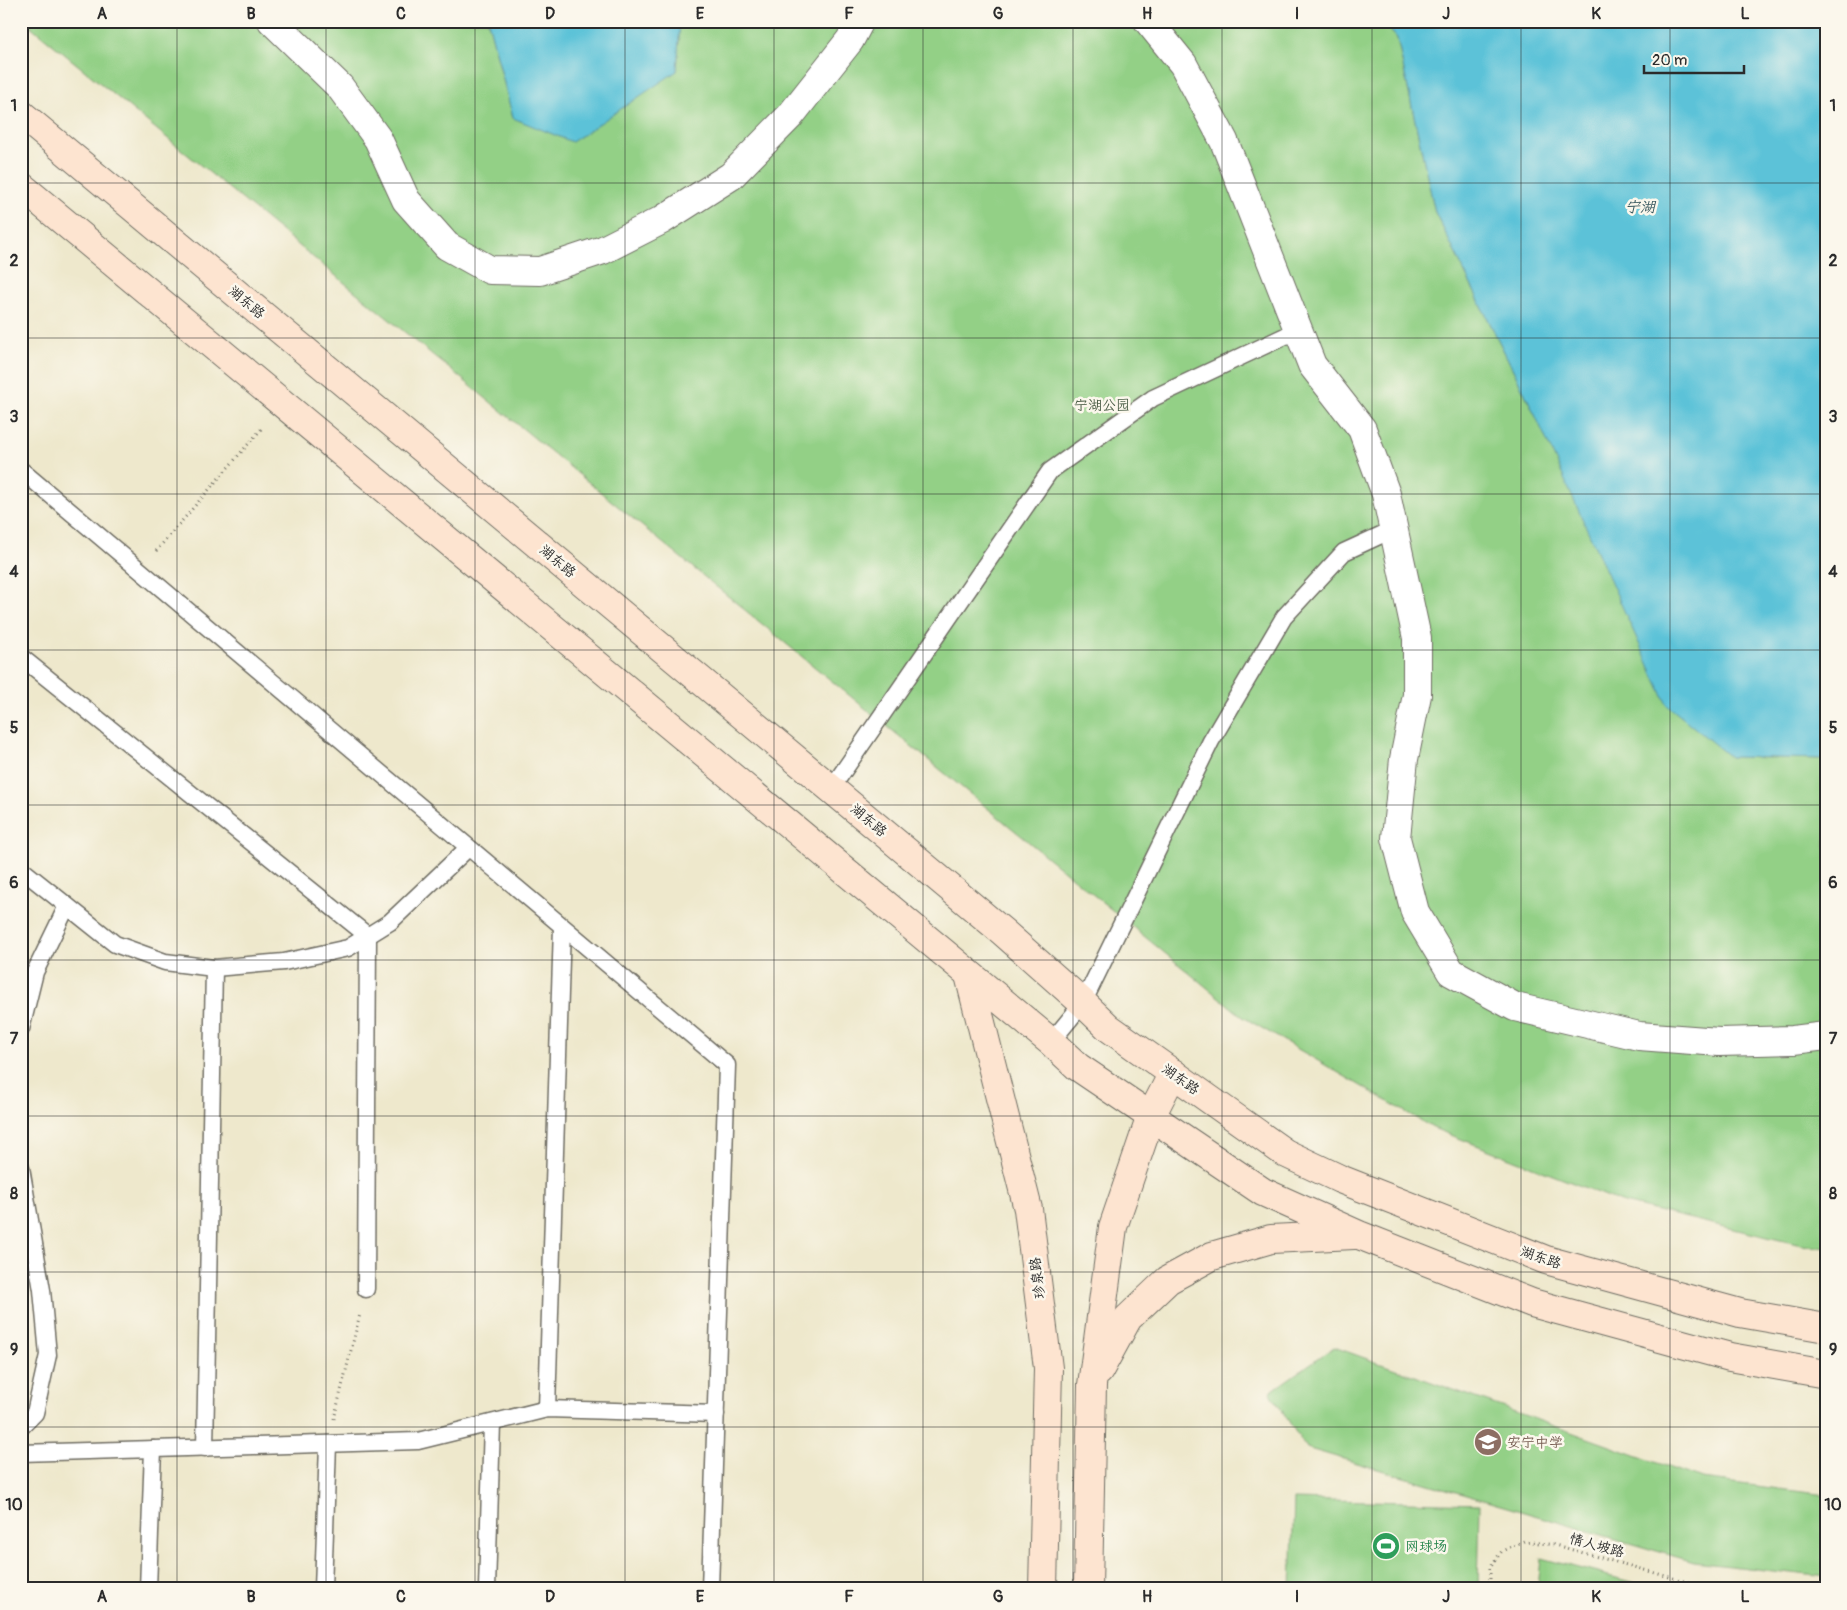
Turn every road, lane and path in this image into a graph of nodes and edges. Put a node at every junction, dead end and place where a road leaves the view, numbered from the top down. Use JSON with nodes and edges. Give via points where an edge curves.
{"nodes":[{"id":1,"x":272,"y":21,"type":"edge"},
{"id":2,"x":860,"y":21,"type":"edge"},
{"id":3,"x":1148,"y":21,"type":"edge"},
{"id":4,"x":21,"y":114,"type":"edge"},
{"id":5,"x":21,"y":186,"type":"edge"},
{"id":6,"x":1298,"y":330,"type":"junction"},
{"id":7,"x":283,"y":404,"type":"junction"},
{"id":8,"x":21,"y":470,"type":"edge"},
{"id":9,"x":1394,"y":529,"type":"junction"},
{"id":10,"x":140,"y":570,"type":"junction"},
{"id":11,"x":21,"y":657,"type":"edge"},
{"id":12,"x":831,"y":789,"type":"junction"},
{"id":13,"x":468,"y":848,"type":"junction"},
{"id":14,"x":21,"y":870,"type":"edge"},
{"id":15,"x":67,"y":906,"type":"junction"},
{"id":16,"x":562,"y":927,"type":"junction"},
{"id":17,"x":368,"y":936,"type":"junction"},
{"id":18,"x":214,"y":968,"type":"junction"},
{"id":19,"x":969,"y":975,"type":"junction"},
{"id":20,"x":1083,"y":1003,"type":"junction"},
{"id":21,"x":21,"y":1029,"type":"edge"},
{"id":22,"x":1826,"y":1036,"type":"edge"},
{"id":23,"x":1051,"y":1042,"type":"junction"},
{"id":24,"x":1173,"y":1073,"type":"junction"},
{"id":25,"x":1151,"y":1116,"type":"junction"},
{"id":26,"x":21,"y":1168,"type":"edge"},
{"id":27,"x":1358,"y":1235,"type":"junction"},
{"id":28,"x":366,"y":1289,"type":"joint"},
{"id":29,"x":1826,"y":1328,"type":"edge"},
{"id":30,"x":1826,"y":1374,"type":"edge"},
{"id":31,"x":1092,"y":1385,"type":"junction"},
{"id":32,"x":547,"y":1409,"type":"junction"},
{"id":33,"x":716,"y":1414,"type":"junction"},
{"id":34,"x":492,"y":1423,"type":"junction"},
{"id":35,"x":21,"y":1428,"type":"edge"},
{"id":36,"x":328,"y":1444,"type":"junction"},
{"id":37,"x":205,"y":1448,"type":"junction"},
{"id":38,"x":153,"y":1449,"type":"junction"},
{"id":39,"x":21,"y":1453,"type":"edge"},
{"id":40,"x":148,"y":1589,"type":"edge"},
{"id":41,"x":323,"y":1589,"type":"edge"},
{"id":42,"x":487,"y":1589,"type":"edge"},
{"id":43,"x":710,"y":1589,"type":"edge"},
{"id":44,"x":1043,"y":1589,"type":"edge"},
{"id":45,"x":1088,"y":1589,"type":"edge"},
{"id":46,"x":1490,"y":1589,"type":"edge"},
{"id":47,"x":1727,"y":1589,"type":"edge"}],
"edges":[{"from":1,"to":2,"type":"street","via":[[340,87],[378,139],[406,200],[447,246],[490,270],[540,271],[603,250],[662,220],[731,176],[790,116],[850,40]]},
{"from":3,"to":6,"type":"street","via":[[1183,64],[1224,141]]},
{"from":4,"to":12,"type":"main road","name":"湖东路"},
{"from":5,"to":7,"type":"main road"},
{"from":6,"to":9,"type":"street","via":[[1312,365],[1362,429],[1386,494]]},
{"from":6,"to":12,"type":"lane","via":[[1153,398],[1050,471]]},
{"from":7,"to":10,"type":"path"},
{"from":7,"to":19,"type":"main road"},
{"from":8,"to":10,"type":"lane"},
{"from":9,"to":20,"type":"lane","via":[[1344,552],[1284,617],[1211,741]]},
{"from":9,"to":22,"type":"street","via":[[1417,638],[1417,695],[1404,759],[1396,838],[1415,912],[1451,972],[1515,1007],[1639,1036],[1719,1042]]},
{"from":10,"to":13,"type":"lane"},
{"from":11,"to":17,"type":"lane"},
{"from":12,"to":20,"type":"main road","name":"湖东路"},
{"from":13,"to":16,"type":"lane"},
{"from":13,"to":17,"type":"lane","via":[[390,922]]},
{"from":14,"to":15,"type":"lane"},
{"from":15,"to":18,"type":"lane","via":[[116,944],[165,962]]},
{"from":15,"to":21,"type":"lane","via":[[35,972]]},
{"from":16,"to":32,"type":"lane"},
{"from":16,"to":33,"type":"lane","via":[[727,1065]]},
{"from":17,"to":18,"type":"lane","via":[[348,948],[284,962]]},
{"from":17,"to":28,"type":"lane"},
{"from":18,"to":37,"type":"lane"},
{"from":19,"to":23,"type":"main road"},
{"from":19,"to":44,"type":"main road","name":"珍泉路","via":[[1028,1209],[1048,1368]]},
{"from":20,"to":23,"type":"lane"},
{"from":20,"to":24,"type":"main road","name":"湖东路","via":[[1109,1028]]},
{"from":23,"to":25,"type":"main road","via":[[1078,1067]]},
{"from":24,"to":25,"type":"main road"},
{"from":24,"to":29,"type":"main road","name":"湖东路","via":[[1285,1153],[1340,1180],[1537,1257],[1740,1313]]},
{"from":25,"to":27,"type":"main road","via":[[1263,1192]]},
{"from":25,"to":31,"type":"main road","via":[[1113,1226]]},
{"from":26,"to":35,"type":"lane","via":[[42,1290],[48,1356],[35,1413]]},
{"from":27,"to":30,"type":"main road","via":[[1532,1303],[1730,1356]]},
{"from":27,"to":31,"type":"main road","via":[[1272,1239],[1212,1256],[1168,1280],[1128,1318]]},
{"from":28,"to":36,"type":"path"},
{"from":31,"to":45,"type":"main road"},
{"from":32,"to":33,"type":"lane"},
{"from":32,"to":34,"type":"lane"},
{"from":33,"to":43,"type":"lane"},
{"from":34,"to":36,"type":"lane","via":[[418,1441]]},
{"from":34,"to":42,"type":"lane"},
{"from":36,"to":37,"type":"lane"},
{"from":36,"to":41,"type":"lane"},
{"from":37,"to":38,"type":"lane"},
{"from":38,"to":39,"type":"lane"},
{"from":38,"to":40,"type":"lane"},
{"from":46,"to":47,"type":"path","name":"情人坡路","via":[[1490,1567],[1502,1551],[1524,1541],[1555,1546],[1698,1585]]}]}
